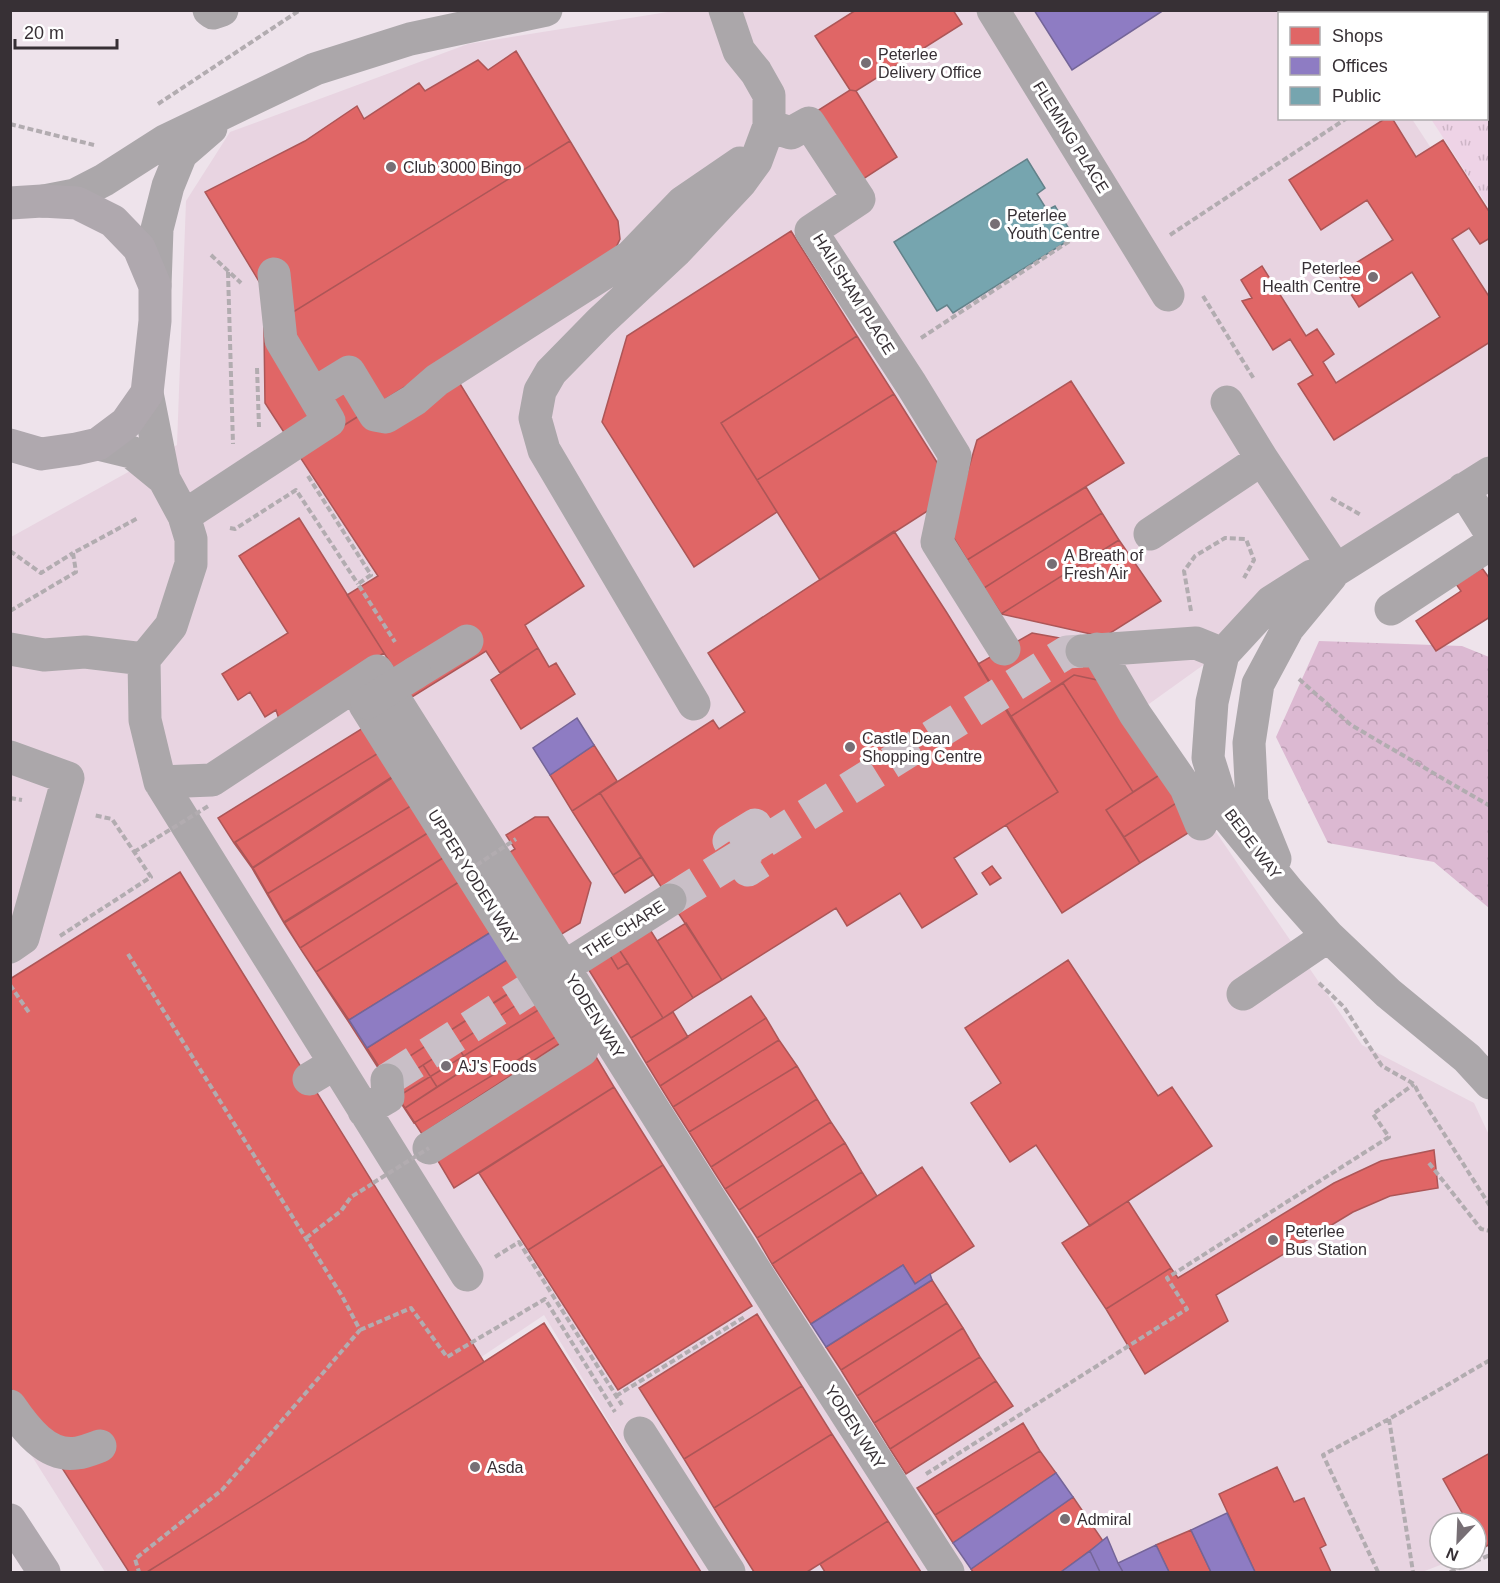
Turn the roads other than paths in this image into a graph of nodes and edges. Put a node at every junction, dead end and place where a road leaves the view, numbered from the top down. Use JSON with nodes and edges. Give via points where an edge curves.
{"nodes":[{"id":1,"x":209,"y":10,"type":"edge"},
{"id":2,"x":222,"y":10,"type":"edge"},
{"id":3,"x":546,"y":10,"type":"edge"},
{"id":4,"x":725,"y":10,"type":"edge"},
{"id":5,"x":993,"y":10,"type":"edge"},
{"id":6,"x":232,"y":109,"type":"junction"},
{"id":7,"x":765,"y":135,"type":"junction"},
{"id":8,"x":18,"y":203,"type":"edge"},
{"id":9,"x":274,"y":274,"type":"dead end"},
{"id":10,"x":155,"y":286,"type":"junction"},
{"id":11,"x":1183,"y":292,"type":"road end"},
{"id":12,"x":147,"y":393,"type":"junction"},
{"id":13,"x":313,"y":394,"type":"junction"},
{"id":14,"x":1227,"y":402,"type":"dead end"},
{"id":15,"x":98,"y":444,"type":"junction"},
{"id":16,"x":26,"y":450,"type":"edge"},
{"id":17,"x":1262,"y":459,"type":"junction"},
{"id":18,"x":10,"y":467,"type":"edge"},
{"id":19,"x":164,"y":479,"type":"junction"},
{"id":20,"x":1476,"y":481,"type":"edge"},
{"id":21,"x":184,"y":516,"type":"junction"},
{"id":22,"x":1490,"y":532,"type":"edge"},
{"id":23,"x":1150,"y":534,"type":"dead end"},
{"id":24,"x":1490,"y":544,"type":"edge"},
{"id":25,"x":1336,"y":570,"type":"junction"},
{"id":26,"x":1391,"y":609,"type":"dead end"},
{"id":27,"x":467,"y":640,"type":"dead end"},
{"id":28,"x":1004,"y":649,"type":"dead end"},
{"id":29,"x":1209,"y":649,"type":"junction"},
{"id":30,"x":10,"y":650,"type":"edge"},
{"id":31,"x":144,"y":659,"type":"junction"},
{"id":32,"x":366,"y":704,"type":"junction"},
{"id":33,"x":694,"y":704,"type":"dead end"},
{"id":34,"x":10,"y":757,"type":"edge"},
{"id":35,"x":160,"y":782,"type":"junction"},
{"id":36,"x":210,"y":805,"type":"road end"},
{"id":37,"x":1201,"y":824,"type":"dead end"},
{"id":38,"x":1288,"y":891,"type":"junction"},
{"id":39,"x":670,"y":900,"type":"tunnel mouth"},
{"id":40,"x":1328,"y":936,"type":"junction"},
{"id":41,"x":10,"y":947,"type":"edge"},
{"id":42,"x":556,"y":972,"type":"junction"},
{"id":43,"x":1243,"y":994,"type":"dead end"},
{"id":44,"x":387,"y":1080,"type":"tunnel mouth"},
{"id":45,"x":1490,"y":1083,"type":"edge"},
{"id":46,"x":364,"y":1111,"type":"junction"},
{"id":47,"x":429,"y":1148,"type":"road end"},
{"id":48,"x":467,"y":1275,"type":"road end"},
{"id":49,"x":10,"y":1406,"type":"edge"},
{"id":50,"x":630,"y":1427,"type":"road end"},
{"id":51,"x":100,"y":1446,"type":"dead end"},
{"id":52,"x":10,"y":1520,"type":"edge"},
{"id":53,"x":44,"y":1572,"type":"edge"},
{"id":54,"x":729,"y":1572,"type":"edge"},
{"id":55,"x":948,"y":1572,"type":"edge"}],
"edges":[{"from":1,"to":2,"type":"street"},
{"from":3,"to":6,"type":"street","via":[[410,39],[315,69]]},
{"from":4,"to":7,"type":"street","via":[[739,51],[769,95]]},
{"from":5,"to":11,"type":"street","name":"FLEMING PLACE","via":[[1142,253]]},
{"from":6,"to":8,"type":"street","via":[[165,141],[75,195]]},
{"from":6,"to":10,"type":"street","via":[[181,154],[157,229]]},
{"from":7,"to":13,"type":"street","via":[[742,162],[684,202],[631,256],[386,417],[375,415],[349,372]]},
{"from":7,"to":28,"type":"street","name":"HAILSHAM PLACE","via":[[791,133],[809,123],[859,199],[811,231],[955,456],[937,542]]},
{"from":7,"to":33,"type":"street","via":[[756,161],[740,183],[551,372],[540,391],[535,418],[544,450]]},
{"from":8,"to":10,"type":"main road","via":[[77,203],[113,221],[139,248]]},
{"from":9,"to":13,"type":"street","via":[[281,340]]},
{"from":10,"to":12,"type":"main road"},
{"from":12,"to":15,"type":"main road","via":[[126,423]]},
{"from":12,"to":19,"type":"street"},
{"from":13,"to":21,"type":"street","via":[[329,421]]},
{"from":14,"to":17,"type":"street"},
{"from":15,"to":16,"type":"main road"},
{"from":15,"to":19,"type":"street","via":[[131,452]]},
{"from":16,"to":18,"type":"main road"},
{"from":17,"to":23,"type":"street"},
{"from":17,"to":25,"type":"street"},
{"from":19,"to":21,"type":"street"},
{"from":20,"to":22,"type":"street"},
{"from":20,"to":25,"type":"street","name":"BEDE WAY"},
{"from":21,"to":31,"type":"street","via":[[192,539],[191,564],[171,626]]},
{"from":24,"to":26,"type":"street"},
{"from":25,"to":29,"type":"street","name":"BEDE WAY","via":[[1312,576]]},
{"from":25,"to":38,"type":"street","name":"BEDE WAY","via":[[1288,628],[1258,684],[1248,743],[1252,802]]},
{"from":27,"to":32,"type":"street","bridge":true},
{"from":29,"to":37,"type":"street","via":[[1089,650],[1186,788]]},
{"from":29,"to":38,"type":"street","name":"BEDE WAY","via":[[1212,702],[1208,758],[1226,814]]},
{"from":30,"to":31,"type":"street","via":[[44,655],[85,652]]},
{"from":31,"to":35,"type":"street","via":[[145,720]]},
{"from":32,"to":36,"type":"street"},
{"from":32,"to":47,"type":"street","name":"UPPER YODEN WAY","via":[[582,1050]]},
{"from":34,"to":41,"type":"street","via":[[68,778],[23,938]]},
{"from":35,"to":42,"type":"street","name":"YODEN WAY","via":[[212,780],[377,671]]},
{"from":35,"to":46,"type":"street","via":[[322,1072]]},
{"from":38,"to":40,"type":"street","name":"BEDE WAY"},
{"from":39,"to":42,"type":"street","name":"THE CHARE"},
{"from":40,"to":43,"type":"street"},
{"from":40,"to":45,"type":"street","name":"BEDE WAY","via":[[1388,993],[1467,1058]]},
{"from":42,"to":55,"type":"street","name":"YODEN WAY"},
{"from":44,"to":46,"type":"street","via":[[388,1097]]},
{"from":46,"to":48,"type":"street"},
{"from":49,"to":51,"type":"street","via":[[22,1425],[59,1452],[75,1454]]},
{"from":50,"to":54,"type":"street"},
{"from":52,"to":53,"type":"main road"}]}
